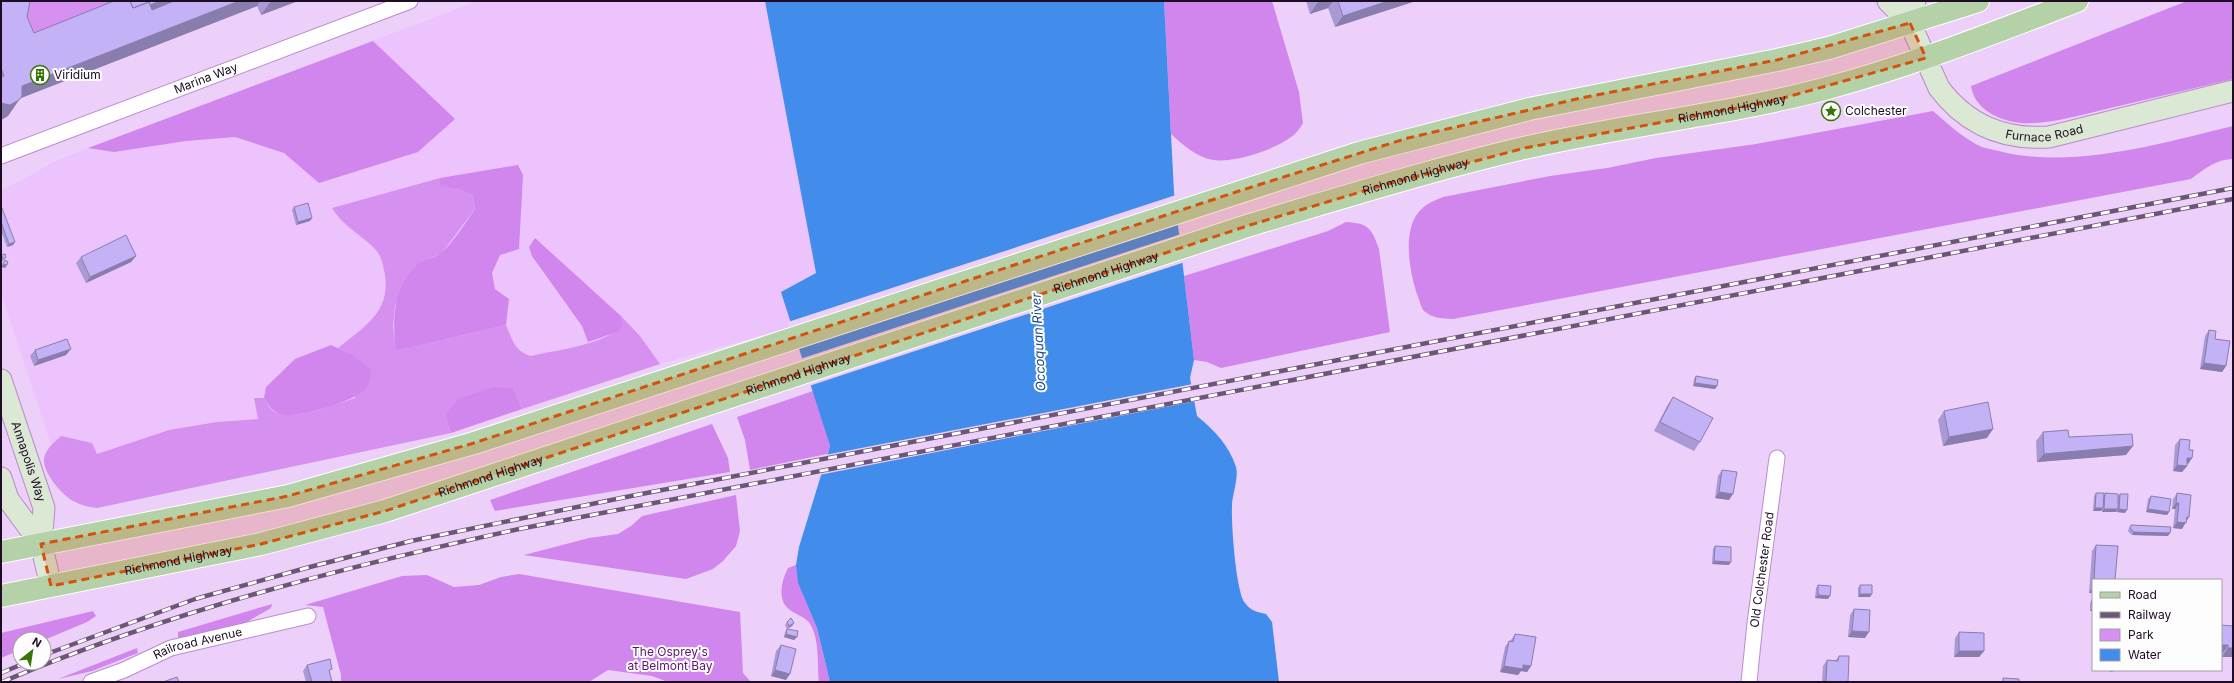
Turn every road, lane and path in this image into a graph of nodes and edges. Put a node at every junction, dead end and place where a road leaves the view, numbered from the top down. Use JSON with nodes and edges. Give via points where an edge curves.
{"nodes":[{"id":1,"x":410,"y":1,"type":"edge"},
{"id":2,"x":1888,"y":1,"type":"edge"},
{"id":3,"x":1915,"y":1,"type":"edge"},
{"id":4,"x":1978,"y":1,"type":"edge"},
{"id":5,"x":2077,"y":1,"type":"edge"},
{"id":6,"x":1910,"y":23,"type":"junction"},
{"id":7,"x":1926,"y":58,"type":"junction"},
{"id":8,"x":2233,"y":91,"type":"edge"},
{"id":9,"x":1,"y":156,"type":"edge"},
{"id":10,"x":1,"y":380,"type":"edge"},
{"id":11,"x":1777,"y":458,"type":"dead end"},
{"id":12,"x":1,"y":478,"type":"edge"},
{"id":13,"x":42,"y":544,"type":"junction"},
{"id":14,"x":1,"y":552,"type":"edge"},
{"id":15,"x":51,"y":586,"type":"junction"},
{"id":16,"x":1,"y":596,"type":"edge"},
{"id":17,"x":308,"y":616,"type":"dead end"},
{"id":18,"x":91,"y":682,"type":"edge"},
{"id":19,"x":1749,"y":682,"type":"edge"}],
"edges":[{"from":1,"to":9,"type":"street","name":"Marina Way"},
{"from":2,"to":6,"type":"street","name":"Furnace Road"},
{"from":3,"to":6,"type":"street"},
{"from":4,"to":6,"type":"main road"},
{"from":5,"to":7,"type":"main road","name":"Richmond Highway"},
{"from":6,"to":7,"type":"street","name":"Furnace Road"},
{"from":6,"to":13,"type":"main road","via":[[1829,48],[1777,60],[1582,98],[1449,128],[1239,191],[474,443],[288,496]]},
{"from":7,"to":8,"type":"street","name":"Furnace Road","via":[[1938,88],[1953,105],[1988,128],[2013,136],[2049,137]]},
{"from":7,"to":15,"type":"main road","name":"Richmond Highway","via":[[1856,80],[1769,102],[1525,148],[1384,185],[1250,225],[385,511],[262,544]]},
{"from":10,"to":13,"type":"street","name":"Annapolis Way","via":[[44,508]]},
{"from":11,"to":19,"type":"street","name":"Old Colchester Road"},
{"from":12,"to":13,"type":"street","name":"Annapolis Way","via":[[8,500]]},
{"from":13,"to":14,"type":"main road"},
{"from":13,"to":15,"type":"street","name":"Annapolis Way"},
{"from":15,"to":16,"type":"main road","name":"Richmond Highway"},
{"from":17,"to":18,"type":"street","name":"Railroad Avenue","via":[[172,648]]}]}
